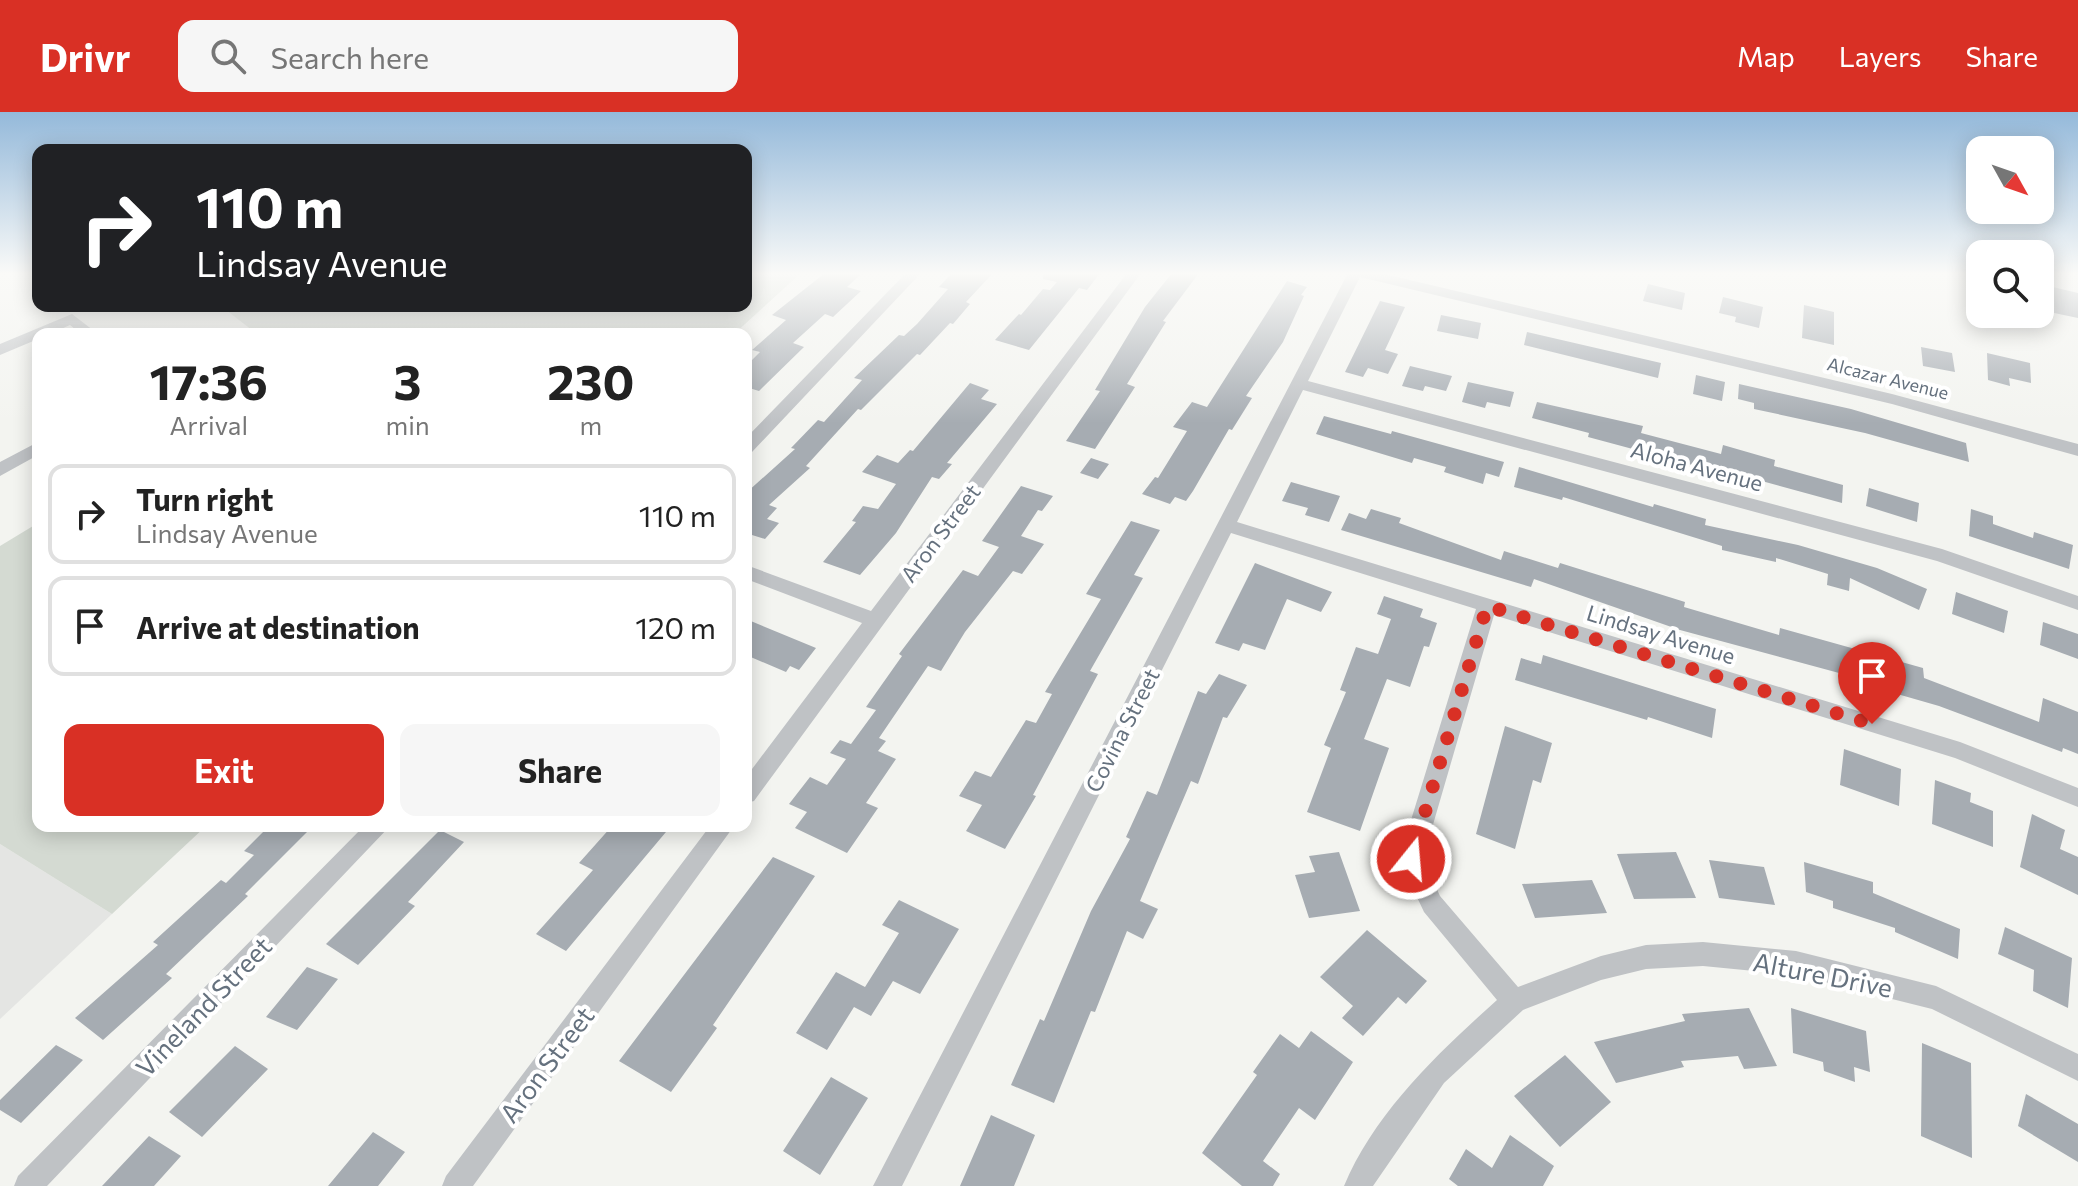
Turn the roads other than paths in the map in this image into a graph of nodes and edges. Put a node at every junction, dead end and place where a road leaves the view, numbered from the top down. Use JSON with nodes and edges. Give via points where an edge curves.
{"nodes":[{"id":1,"x":866,"y":323,"type":"edge"},
{"id":2,"x":1097,"y":323,"type":"edge"},
{"id":3,"x":1332,"y":323,"type":"edge"},
{"id":4,"x":1570,"y":323,"type":"edge"},
{"id":5,"x":32,"y":336,"type":"edge"},
{"id":6,"x":0,"y":350,"type":"edge"},
{"id":7,"x":1301,"y":384,"type":"junction"},
{"id":8,"x":752,"y":442,"type":"edge"},
{"id":9,"x":2078,"y":450,"type":"edge"},
{"id":10,"x":32,"y":451,"type":"edge"},
{"id":11,"x":0,"y":470,"type":"edge"},
{"id":12,"x":1226,"y":525,"type":"junction"},
{"id":13,"x":752,"y":574,"type":"edge"},
{"id":14,"x":2078,"y":603,"type":"edge"},
{"id":15,"x":1487,"y":606,"type":"junction"},
{"id":16,"x":875,"y":620,"type":"junction"},
{"id":17,"x":752,"y":786,"type":"edge"},
{"id":18,"x":2078,"y":798,"type":"edge"},
{"id":19,"x":373,"y":832,"type":"edge"},
{"id":20,"x":719,"y":832,"type":"edge"},
{"id":21,"x":1514,"y":1001,"type":"junction"},
{"id":22,"x":2078,"y":1068,"type":"edge"},
{"id":23,"x":28,"y":1186,"type":"edge"},
{"id":24,"x":456,"y":1186,"type":"edge"},
{"id":25,"x":887,"y":1186,"type":"edge"},
{"id":26,"x":1358,"y":1186,"type":"edge"}],
"edges":[{"from":1,"to":8,"type":"street"},
{"from":2,"to":16,"type":"street","name":"Aron Street"},
{"from":3,"to":7,"type":"street","name":"Covina Street"},
{"from":4,"to":9,"type":"street","name":"Alcazar Avenue","via":[[1892,399]]},
{"from":5,"to":6,"type":"street"},
{"from":7,"to":12,"type":"street","name":"Covina Street"},
{"from":7,"to":14,"type":"street","name":"Aloha Avenue","via":[[1942,556]]},
{"from":10,"to":11,"type":"street"},
{"from":12,"to":15,"type":"street","name":"Lindsay Avenue"},
{"from":12,"to":25,"type":"street","name":"Covina Street"},
{"from":13,"to":16,"type":"street"},
{"from":15,"to":18,"type":"street","name":"Lindsay Avenue","via":[[1960,751]]},
{"from":15,"to":21,"type":"street","via":[[1411,859],[1432,904]]},
{"from":16,"to":17,"type":"street","name":"Aron Street"},
{"from":19,"to":23,"type":"street","name":"Vineland Street"},
{"from":20,"to":24,"type":"street","name":"Aron Street"},
{"from":21,"to":22,"type":"street","name":"Alture Drive","via":[[1646,957],[1703,954],[1796,963],[1936,998]]},
{"from":21,"to":26,"type":"street","name":"Alture Drive","via":[[1435,1074]]}]}
